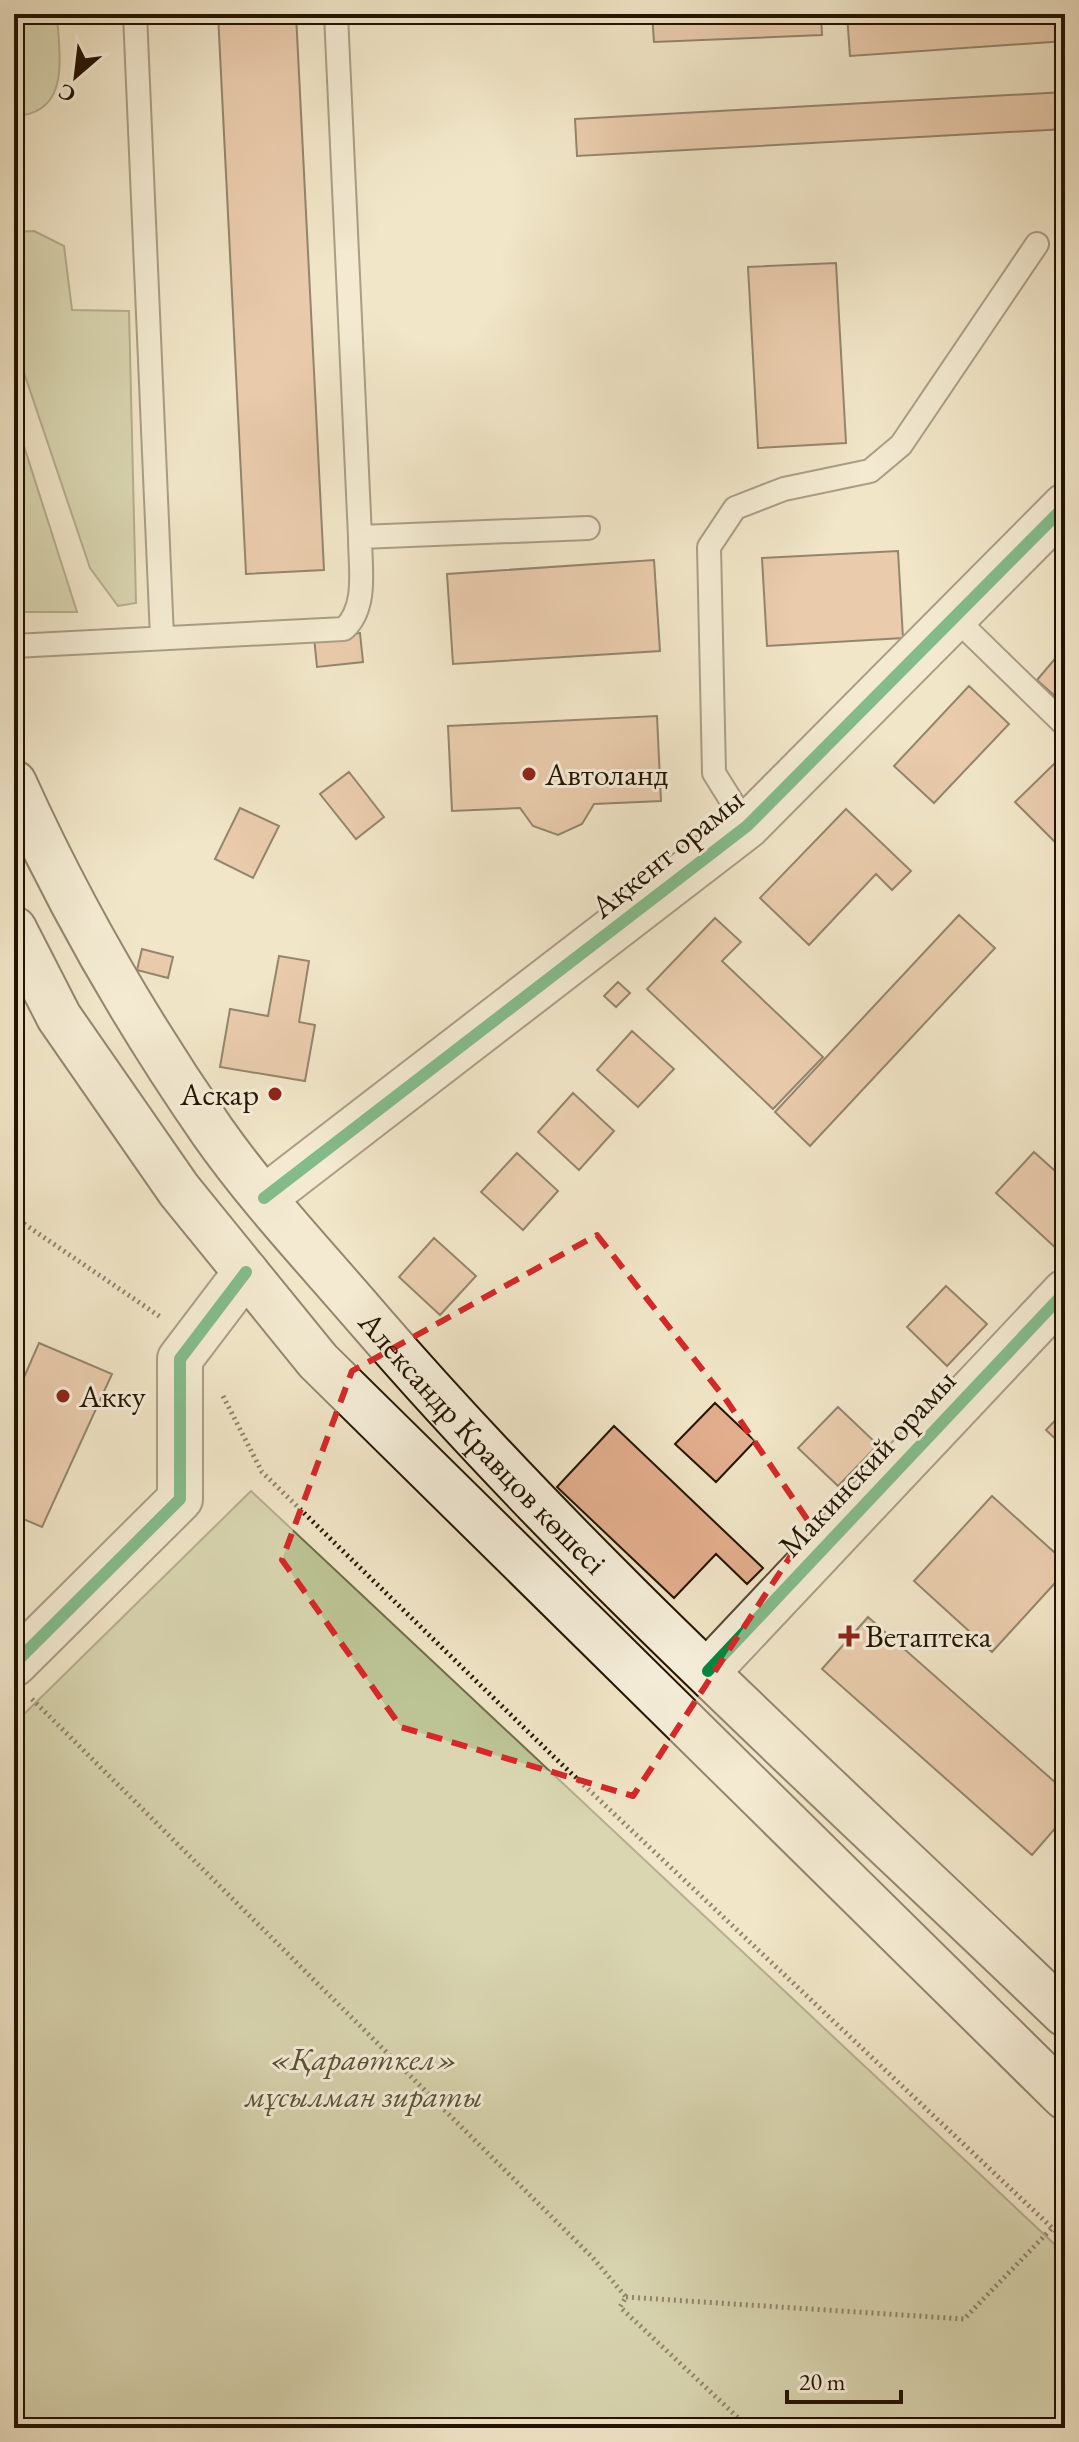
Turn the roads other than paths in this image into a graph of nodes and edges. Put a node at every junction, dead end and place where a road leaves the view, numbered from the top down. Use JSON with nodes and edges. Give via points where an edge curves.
{"nodes":[{"id":1,"x":135,"y":14,"type":"edge"},
{"id":2,"x":336,"y":14,"type":"edge"},
{"id":3,"x":1037,"y":244,"type":"dead end"},
{"id":4,"x":1065,"y":506,"type":"edge"},
{"id":5,"x":588,"y":528,"type":"dead end"},
{"id":6,"x":360,"y":537,"type":"junction"},
{"id":7,"x":954,"y":617,"type":"junction"},
{"id":8,"x":162,"y":637,"type":"junction"},
{"id":9,"x":14,"y":646,"type":"edge"},
{"id":10,"x":1065,"y":725,"type":"edge"},
{"id":11,"x":14,"y":783,"type":"edge"},
{"id":12,"x":747,"y":826,"type":"junction"},
{"id":13,"x":14,"y":929,"type":"edge"},
{"id":14,"x":264,"y":1198,"type":"junction"},
{"id":15,"x":246,"y":1272,"type":"junction"},
{"id":16,"x":1065,"y":1292,"type":"edge"},
{"id":17,"x":708,"y":1671,"type":"junction"},
{"id":18,"x":20,"y":1678,"type":"edge"},
{"id":19,"x":1065,"y":2014,"type":"edge"},
{"id":20,"x":1065,"y":2097,"type":"edge"}],
"edges":[{"from":1,"to":8,"type":"lane"},
{"from":2,"to":6,"type":"lane"},
{"from":3,"to":12,"type":"lane","via":[[901,445],[870,471],[784,489],[735,508],[709,547],[714,773]]},
{"from":4,"to":7,"type":"main road","name":"Ақкент орамы"},
{"from":5,"to":6,"type":"lane"},
{"from":6,"to":8,"type":"lane","via":[[357,618],[344,629]]},
{"from":7,"to":10,"type":"lane"},
{"from":7,"to":12,"type":"main road","name":"Ақкент орамы"},
{"from":8,"to":9,"type":"lane"},
{"from":11,"to":14,"type":"main road","name":"Александр Кравцов көшесі","via":[[103,963],[214,1133]]},
{"from":12,"to":14,"type":"main road","name":"Ақкент орамы"},
{"from":13,"to":15,"type":"main road","name":"Александр Кравцов көшесі","via":[[59,1017],[179,1190]]},
{"from":14,"to":17,"type":"main road","name":"Александр Кравцов көшесі","via":[[467,1433]]},
{"from":15,"to":18,"type":"main road","via":[[180,1359],[180,1499]]},
{"from":15,"to":20,"type":"main road","name":"Александр Кравцов көшесі","via":[[328,1372]]},
{"from":16,"to":17,"type":"main road","name":"Макинский орамы"},
{"from":17,"to":19,"type":"main road","name":"Александр Кравцов көшесі"}]}
